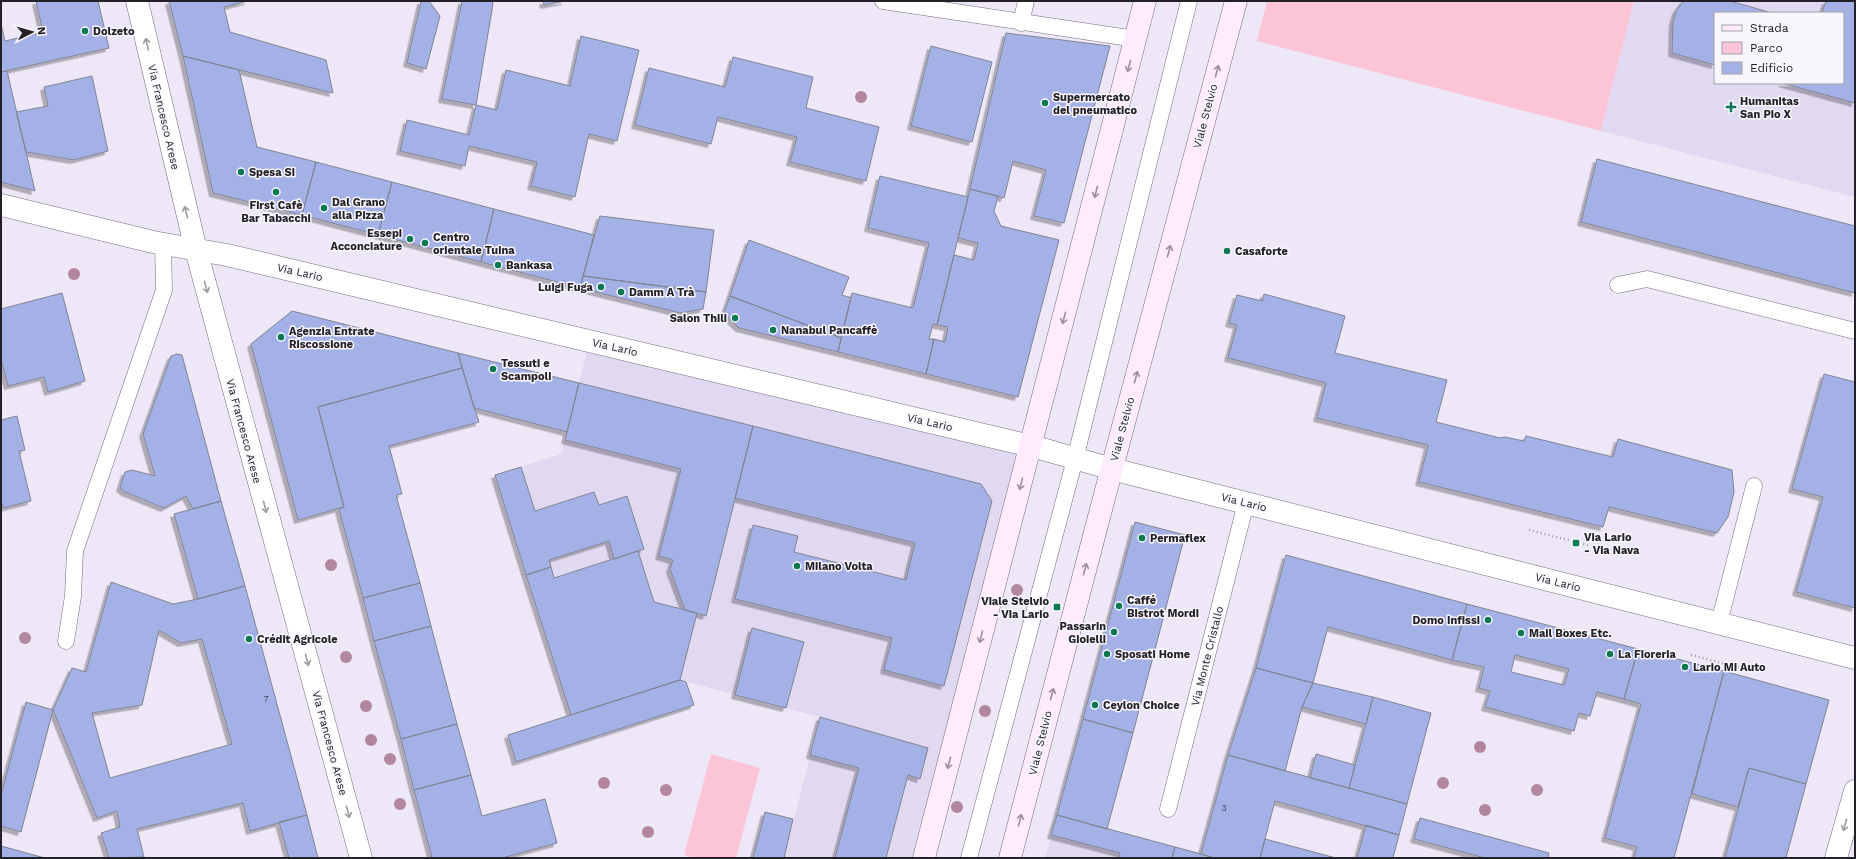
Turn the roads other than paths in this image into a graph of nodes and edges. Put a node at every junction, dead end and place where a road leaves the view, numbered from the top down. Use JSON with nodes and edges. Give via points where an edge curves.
{"nodes":[{"id":1,"x":137,"y":1,"type":"edge"},
{"id":2,"x":883,"y":1,"type":"edge"},
{"id":3,"x":1026,"y":1,"type":"edge"},
{"id":4,"x":1145,"y":1,"type":"edge"},
{"id":5,"x":1189,"y":1,"type":"edge"},
{"id":6,"x":1236,"y":1,"type":"edge"},
{"id":7,"x":1021,"y":22,"type":"junction"},
{"id":8,"x":1136,"y":39,"type":"junction"},
{"id":9,"x":1,"y":205,"type":"edge"},
{"id":10,"x":163,"y":244,"type":"junction"},
{"id":11,"x":196,"y":250,"type":"junction"},
{"id":12,"x":1618,"y":285,"type":"dead end"},
{"id":13,"x":1855,"y":331,"type":"edge"},
{"id":14,"x":1031,"y":446,"type":"junction"},
{"id":15,"x":1075,"y":459,"type":"junction"},
{"id":16,"x":1112,"y":469,"type":"junction"},
{"id":17,"x":1754,"y":486,"type":"dead end"},
{"id":18,"x":1246,"y":503,"type":"junction"},
{"id":19,"x":1719,"y":623,"type":"junction"},
{"id":20,"x":66,"y":641,"type":"dead end"},
{"id":21,"x":1855,"y":658,"type":"edge"},
{"id":22,"x":1855,"y":791,"type":"edge"},
{"id":23,"x":1168,"y":809,"type":"dead end"},
{"id":24,"x":361,"y":858,"type":"edge"},
{"id":25,"x":924,"y":858,"type":"edge"},
{"id":26,"x":969,"y":858,"type":"edge"},
{"id":27,"x":1010,"y":858,"type":"edge"},
{"id":28,"x":1836,"y":858,"type":"edge"}],
"edges":[{"from":11,"to":1,"type":"street","name":"Via Francesco Arese","one_way":true},
{"from":2,"to":7,"type":"lane"},
{"from":3,"to":7,"type":"lane"},
{"from":4,"to":8,"type":"main road"},
{"from":5,"to":15,"type":"lane"},
{"from":16,"to":6,"type":"main road","name":"Viale Stelvio","one_way":true},
{"from":7,"to":8,"type":"lane"},
{"from":8,"to":14,"type":"main road","one_way":true},
{"from":9,"to":10,"type":"street","name":"Via Lario"},
{"from":10,"to":11,"type":"street","name":"Via Lario"},
{"from":10,"to":20,"type":"lane","via":[[164,290],[75,551],[73,596]]},
{"from":11,"to":14,"type":"street","name":"Via Lario"},
{"from":11,"to":24,"type":"street","name":"Via Francesco Arese","one_way":true},
{"from":12,"to":13,"type":"lane","via":[[1647,279]]},
{"from":14,"to":15,"type":"street","name":"Via Lario"},
{"from":14,"to":25,"type":"main road","one_way":true},
{"from":15,"to":16,"type":"street","name":"Via Lario"},
{"from":15,"to":26,"type":"lane"},
{"from":16,"to":18,"type":"street","name":"Via Lario"},
{"from":27,"to":16,"type":"main road","name":"Viale Stelvio","one_way":true},
{"from":17,"to":19,"type":"lane"},
{"from":18,"to":19,"type":"street","name":"Via Lario"},
{"from":18,"to":23,"type":"lane","name":"Via Monte Cristallo"},
{"from":19,"to":21,"type":"street","name":"Via Lario"},
{"from":22,"to":28,"type":"street","one_way":true}]}
